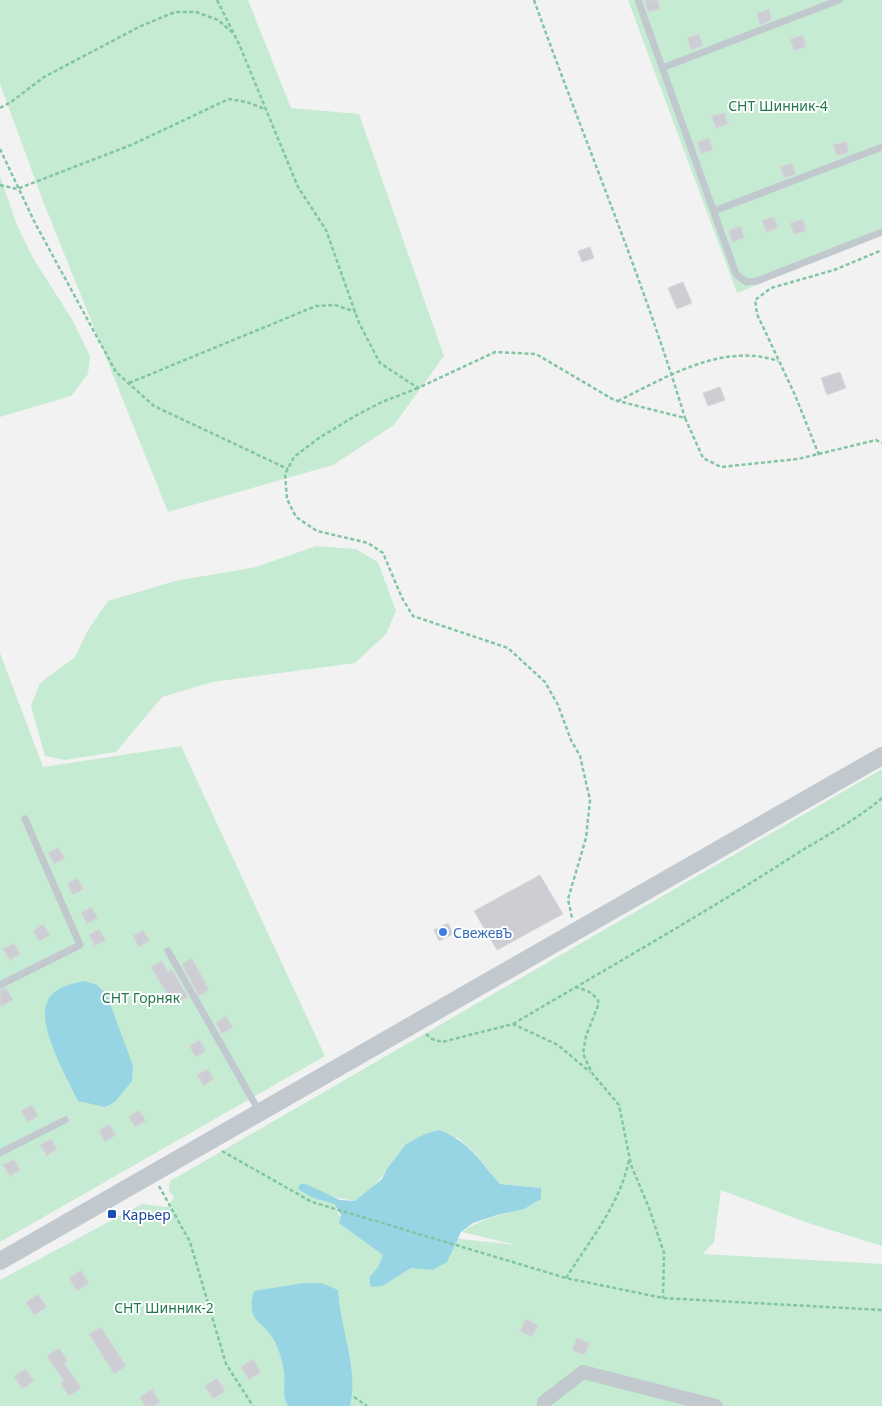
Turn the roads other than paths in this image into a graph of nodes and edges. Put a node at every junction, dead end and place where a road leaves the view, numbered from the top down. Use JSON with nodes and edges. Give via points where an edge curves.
{"nodes":[{"id":1,"x":638,"y":0,"type":"edge"},
{"id":2,"x":839,"y":0,"type":"edge"},
{"id":3,"x":662,"y":68,"type":"junction"},
{"id":4,"x":882,"y":147,"type":"edge"},
{"id":5,"x":714,"y":211,"type":"junction"},
{"id":6,"x":882,"y":232,"type":"edge"},
{"id":7,"x":882,"y":756,"type":"edge"},
{"id":8,"x":24,"y":819,"type":"dead end"},
{"id":9,"x":168,"y":951,"type":"dead end"},
{"id":10,"x":0,"y":985,"type":"edge"},
{"id":11,"x":260,"y":1113,"type":"junction"},
{"id":12,"x":66,"y":1120,"type":"dead end"},
{"id":13,"x":0,"y":1153,"type":"edge"},
{"id":14,"x":0,"y":1261,"type":"edge"},
{"id":15,"x":544,"y":1406,"type":"edge"},
{"id":16,"x":716,"y":1406,"type":"edge"}],
"edges":[{"from":1,"to":3,"type":"lane"},
{"from":2,"to":3,"type":"lane"},
{"from":3,"to":5,"type":"lane"},
{"from":4,"to":5,"type":"lane"},
{"from":5,"to":6,"type":"lane","via":[[736,274],[746,282],[757,281]]},
{"from":7,"to":11,"type":"street"},
{"from":8,"to":10,"type":"lane","via":[[80,945]]},
{"from":9,"to":11,"type":"lane"},
{"from":11,"to":14,"type":"street"},
{"from":12,"to":13,"type":"lane"},
{"from":15,"to":16,"type":"street","via":[[544,1402],[583,1372]]}]}
